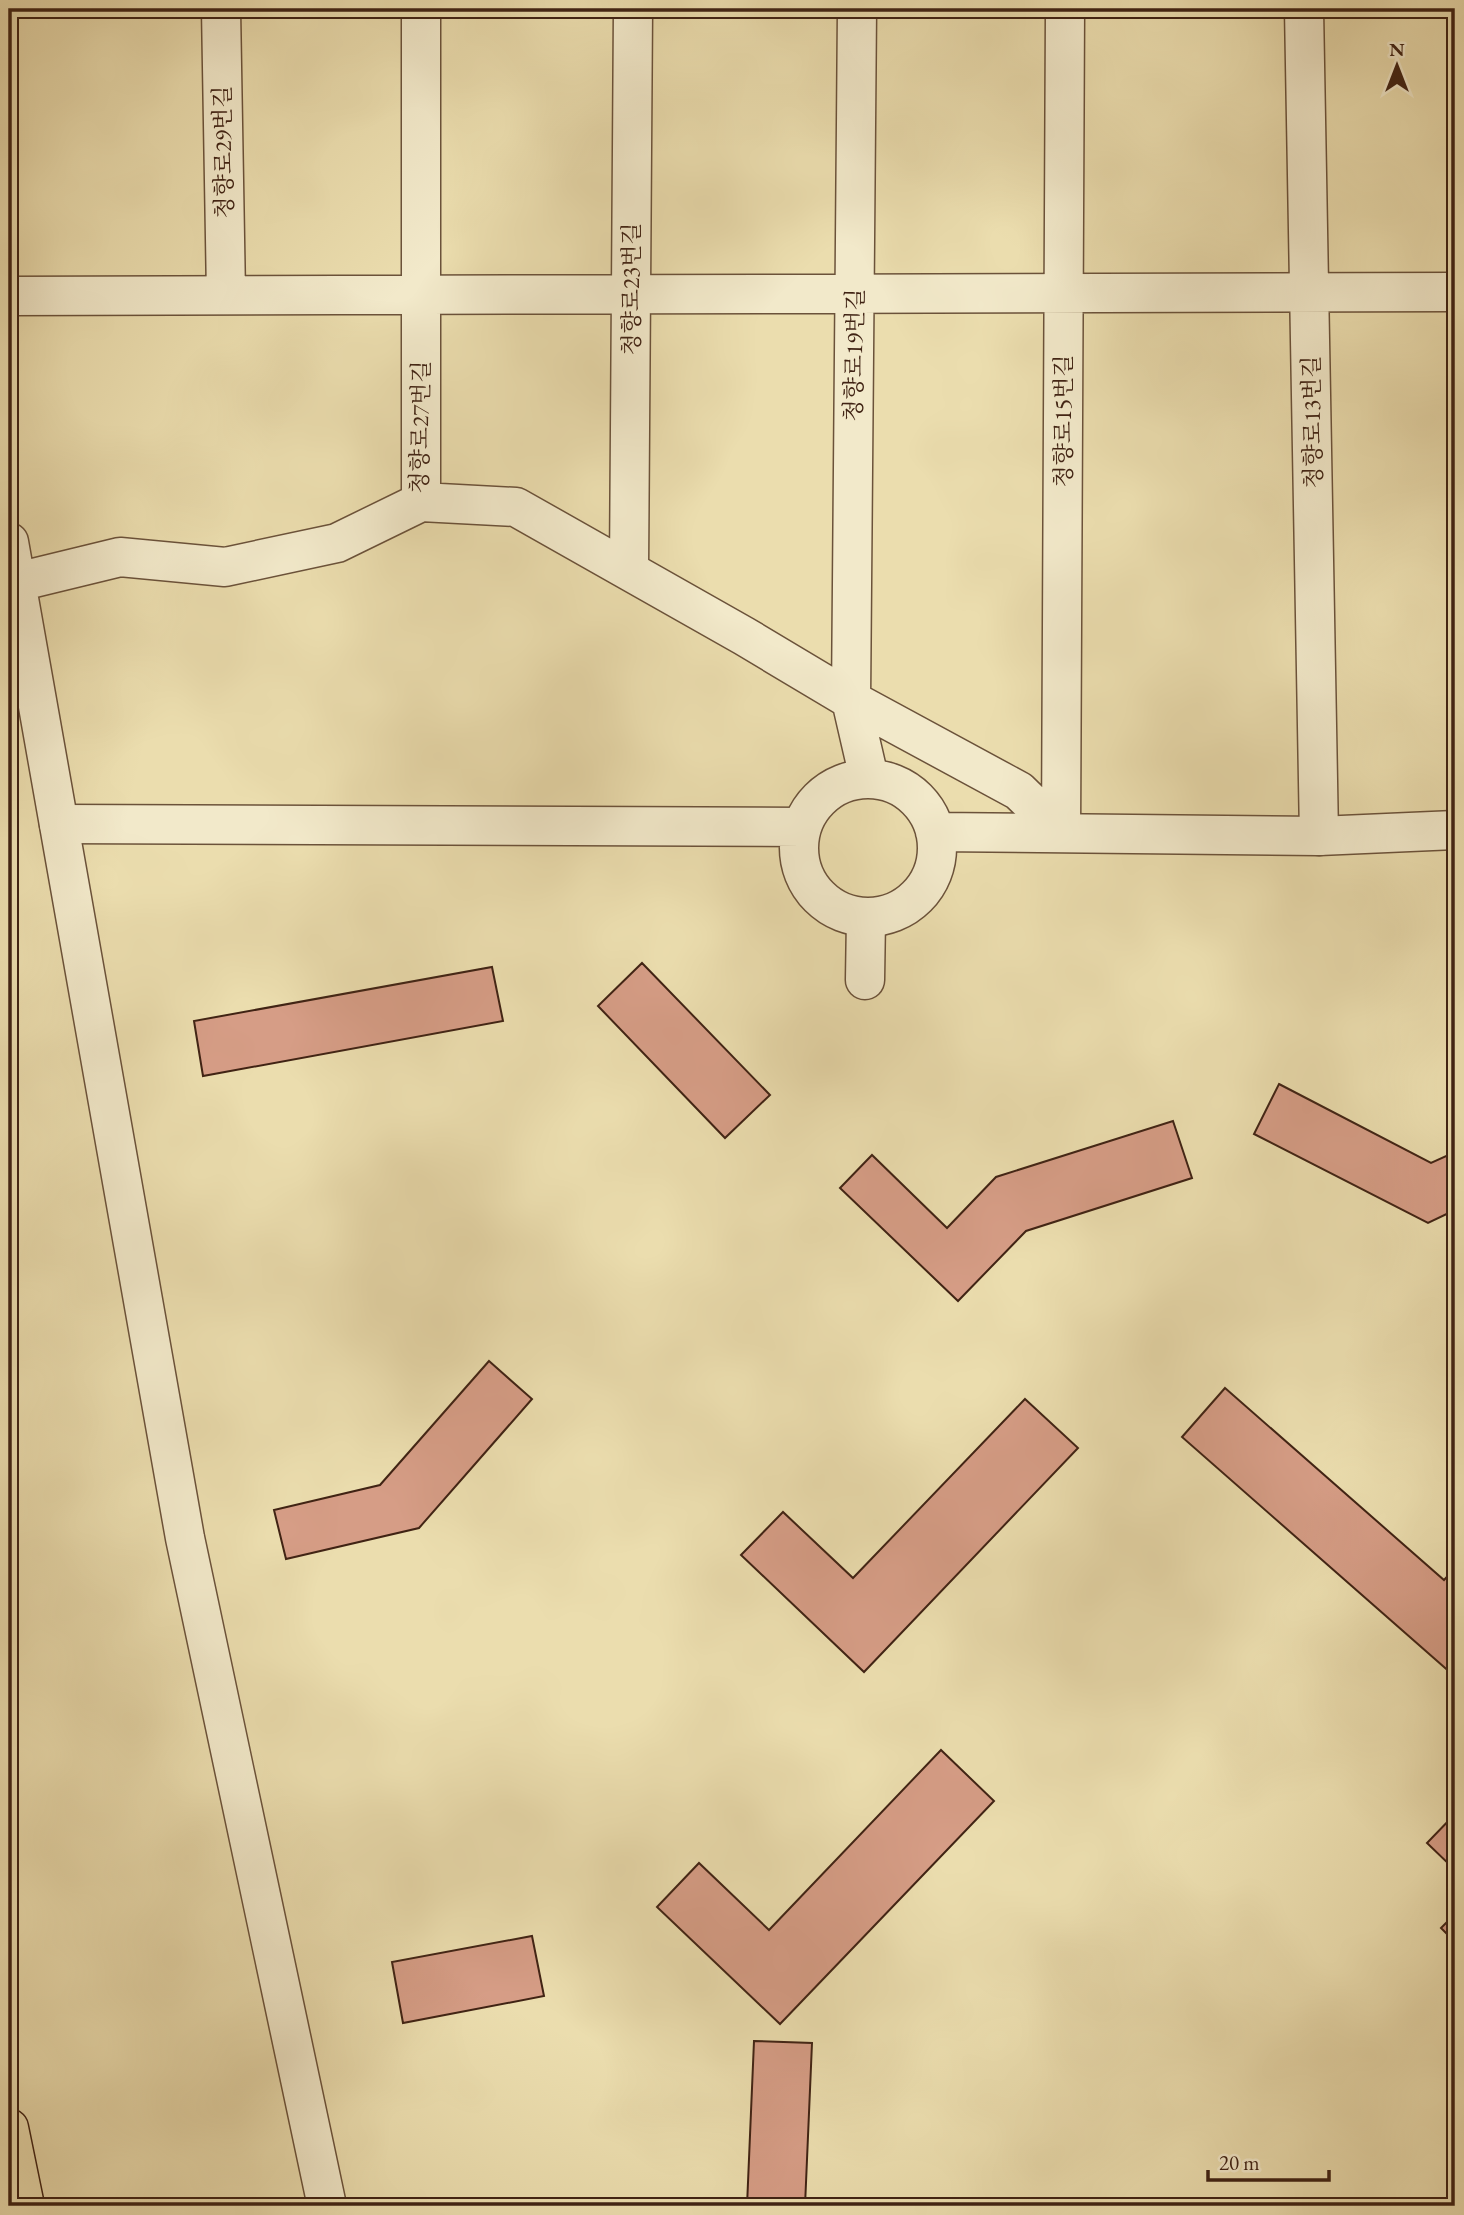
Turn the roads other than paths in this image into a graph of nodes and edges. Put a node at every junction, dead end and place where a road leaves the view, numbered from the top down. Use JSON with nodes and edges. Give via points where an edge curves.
{"nodes":[{"id":1,"x":221,"y":9,"type":"edge"},
{"id":2,"x":421,"y":9,"type":"edge"},
{"id":3,"x":633,"y":9,"type":"edge"},
{"id":4,"x":857,"y":9,"type":"edge"},
{"id":5,"x":1065,"y":9,"type":"edge"},
{"id":6,"x":1304,"y":9,"type":"edge"},
{"id":7,"x":1310,"y":292,"type":"junction"},
{"id":8,"x":1455,"y":292,"type":"edge"},
{"id":9,"x":1064,"y":293,"type":"junction"},
{"id":10,"x":631,"y":294,"type":"junction"},
{"id":11,"x":854,"y":294,"type":"junction"},
{"id":12,"x":226,"y":295,"type":"junction"},
{"id":13,"x":421,"y":295,"type":"junction"},
{"id":14,"x":9,"y":296,"type":"edge"},
{"id":15,"x":421,"y":502,"type":"junction"},
{"id":16,"x":9,"y":542,"type":"edge"},
{"id":17,"x":629,"y":570,"type":"junction"},
{"id":18,"x":12,"y":583,"type":"edge"},
{"id":19,"x":851,"y":701,"type":"junction"},
{"id":20,"x":869,"y":778,"type":"junction"},
{"id":21,"x":59,"y":824,"type":"junction"},
{"id":22,"x":802,"y":827,"type":"junction"},
{"id":23,"x":1455,"y":830,"type":"edge"},
{"id":24,"x":935,"y":832,"type":"junction"},
{"id":25,"x":1061,"y":832,"type":"junction"},
{"id":26,"x":1320,"y":836,"type":"junction"},
{"id":27,"x":866,"y":918,"type":"junction"},
{"id":28,"x":865,"y":980,"type":"dead end"},
{"id":29,"x":9,"y":2128,"type":"edge"},
{"id":30,"x":24,"y":2206,"type":"edge"},
{"id":31,"x":327,"y":2206,"type":"edge"}],
"edges":[{"from":1,"to":12,"type":"street","name":"청향로29번길"},
{"from":2,"to":13,"type":"street","name":"청향로27번길"},
{"from":3,"to":10,"type":"street","name":"청향로23번길"},
{"from":4,"to":11,"type":"street","name":"청향로19번길"},
{"from":5,"to":9,"type":"street","name":"청향로15번길"},
{"from":6,"to":7,"type":"street","name":"청향로13번길"},
{"from":7,"to":8,"type":"street"},
{"from":7,"to":9,"type":"street"},
{"from":7,"to":26,"type":"street","name":"청향로13번길"},
{"from":9,"to":11,"type":"street"},
{"from":9,"to":25,"type":"street","name":"청향로15번길"},
{"from":10,"to":11,"type":"street"},
{"from":10,"to":13,"type":"street"},
{"from":10,"to":17,"type":"street","name":"청향로23번길"},
{"from":11,"to":19,"type":"street","name":"청향로19번길"},
{"from":12,"to":13,"type":"street"},
{"from":12,"to":14,"type":"street"},
{"from":13,"to":15,"type":"street","name":"청향로27번길"},
{"from":15,"to":17,"type":"street","via":[[516,507]]},
{"from":15,"to":18,"type":"street","name":"청향로27번길","via":[[337,543],[225,567],[120,556]]},
{"from":16,"to":18,"type":"street"},
{"from":17,"to":19,"type":"street"},
{"from":18,"to":21,"type":"street"},
{"from":19,"to":20,"type":"street","name":"청향로19번길"},
{"from":19,"to":25,"type":"street","via":[[1019,791]]},
{"from":20,"to":22,"type":"street","via":[[837,785],[818,798]]},
{"from":20,"to":24,"type":"street","via":[[904,788],[922,803]]},
{"from":21,"to":22,"type":"street"},
{"from":21,"to":31,"type":"street","via":[[184,1538]]},
{"from":22,"to":27,"type":"street","via":[[800,863],[808,884],[824,902],[843,913]]},
{"from":23,"to":26,"type":"street"},
{"from":24,"to":25,"type":"street"},
{"from":24,"to":27,"type":"street","via":[[935,867],[925,888],[909,904]]},
{"from":25,"to":26,"type":"street"},
{"from":27,"to":28,"type":"street"},
{"from":29,"to":30,"type":"highway"}]}
